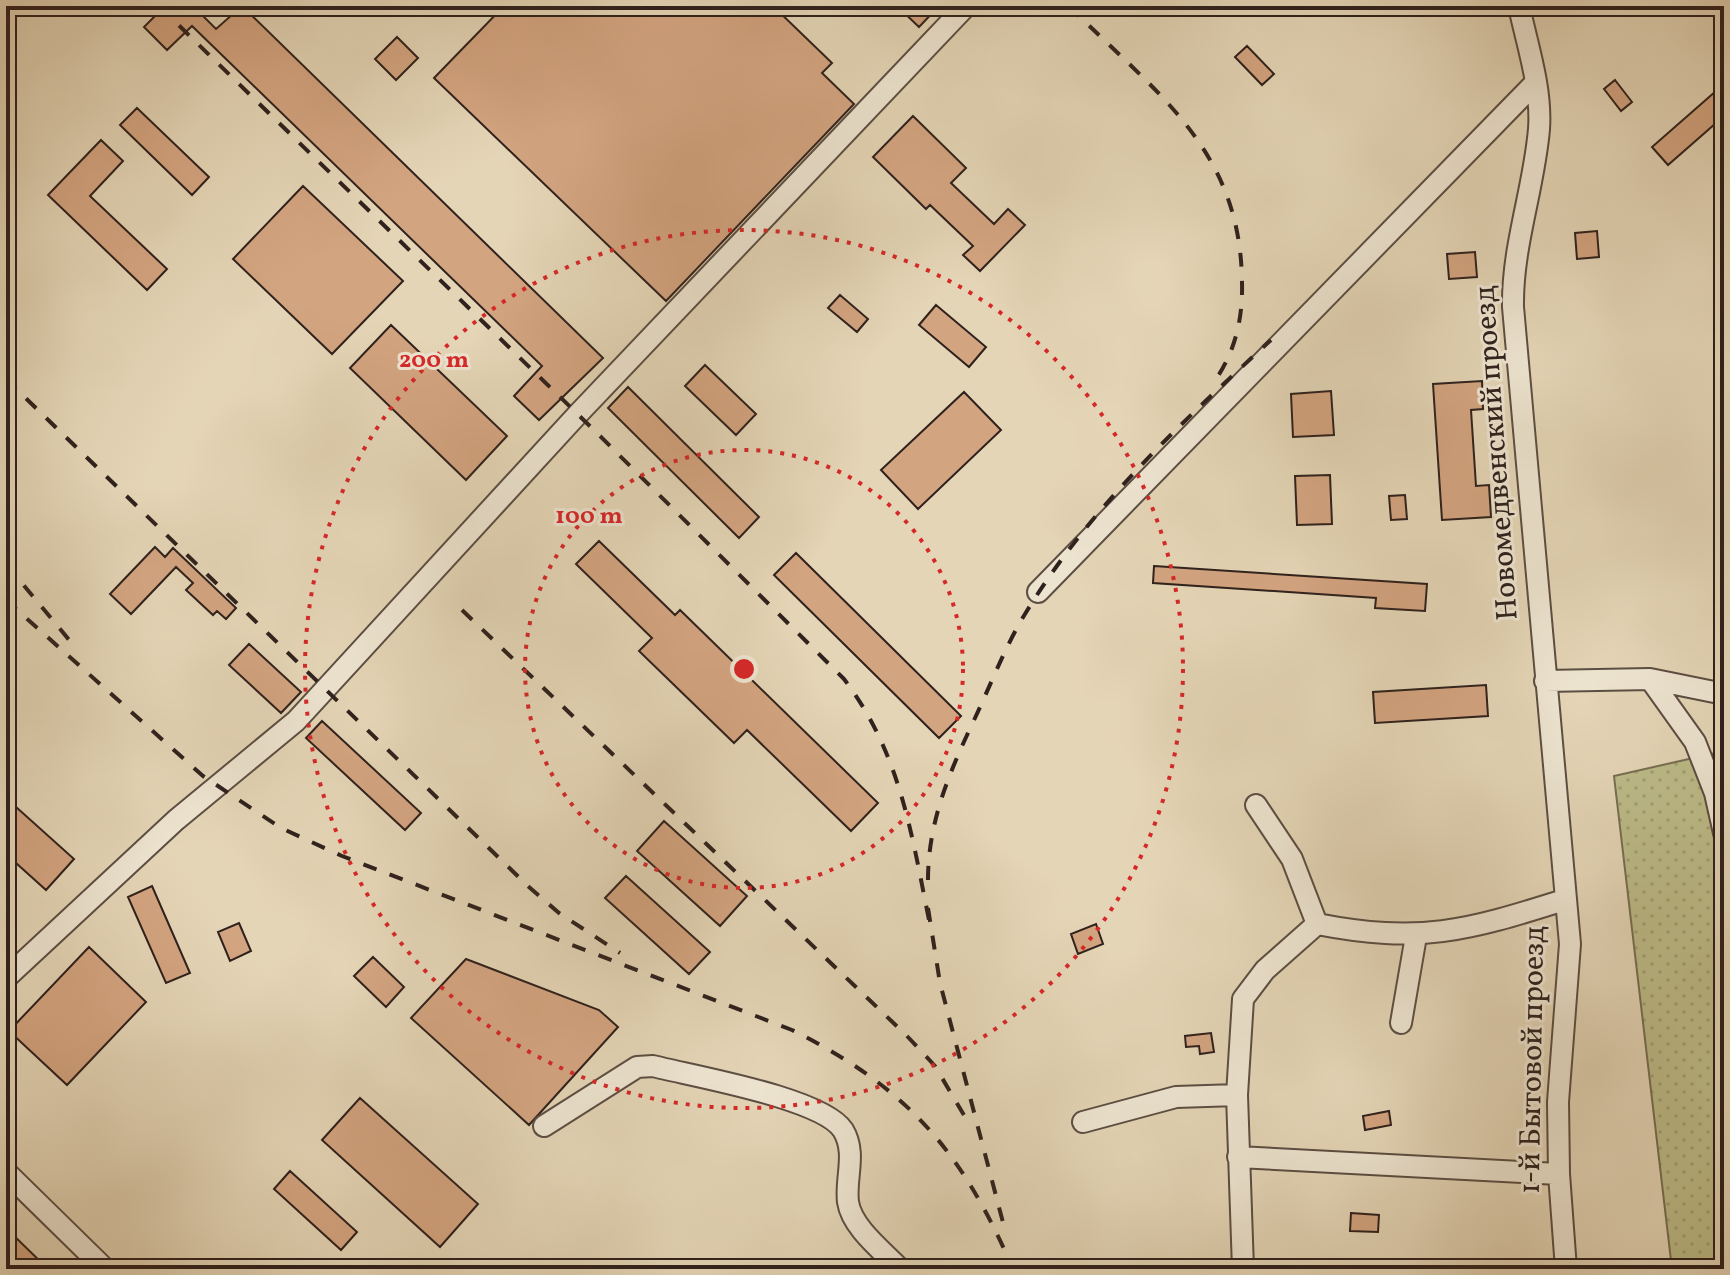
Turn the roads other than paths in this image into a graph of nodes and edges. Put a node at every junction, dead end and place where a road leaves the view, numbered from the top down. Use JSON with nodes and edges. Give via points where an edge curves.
{"nodes":[{"id":1,"x":966,"y":6,"type":"edge"},
{"id":2,"x":1519,"y":6,"type":"edge"},
{"id":3,"x":1535,"y":83,"type":"junction"},
{"id":4,"x":1038,"y":592,"type":"dead end"},
{"id":5,"x":1650,"y":679,"type":"junction"},
{"id":6,"x":1545,"y":681,"type":"junction"},
{"id":7,"x":1724,"y":694,"type":"edge"},
{"id":8,"x":1256,"y":805,"type":"dead end"},
{"id":9,"x":1724,"y":833,"type":"edge"},
{"id":10,"x":1564,"y":900,"type":"junction"},
{"id":11,"x":1317,"y":924,"type":"junction"},
{"id":12,"x":1416,"y":936,"type":"junction"},
{"id":13,"x":6,"y":978,"type":"edge"},
{"id":14,"x":1401,"y":1023,"type":"dead end"},
{"id":15,"x":1237,"y":1095,"type":"junction"},
{"id":16,"x":1083,"y":1122,"type":"dead end"},
{"id":17,"x":544,"y":1126,"type":"dead end"},
{"id":18,"x":1238,"y":1157,"type":"junction"},
{"id":19,"x":6,"y":1172,"type":"edge"},
{"id":20,"x":1559,"y":1174,"type":"junction"},
{"id":21,"x":105,"y":1269,"type":"edge"},
{"id":22,"x":900,"y":1269,"type":"edge"},
{"id":23,"x":1243,"y":1269,"type":"edge"},
{"id":24,"x":1566,"y":1269,"type":"edge"}],
"edges":[{"from":1,"to":13,"type":"street","via":[[578,414],[296,721],[166,829]]},
{"from":2,"to":3,"type":"street","name":"Новомедвенский проезд"},
{"from":3,"to":4,"type":"street"},
{"from":3,"to":6,"type":"street","name":"Новомедвенский проезд","via":[[1539,129],[1513,278]]},
{"from":5,"to":6,"type":"street"},
{"from":5,"to":7,"type":"street"},
{"from":5,"to":9,"type":"street","via":[[1695,742]]},
{"from":6,"to":10,"type":"street","name":"Новомедвенский проезд"},
{"from":8,"to":11,"type":"street","via":[[1292,859]]},
{"from":10,"to":12,"type":"street","via":[[1464,929]]},
{"from":10,"to":20,"type":"street","name":"1-й Бытовой проезд","via":[[1570,944],[1559,1077]]},
{"from":11,"to":12,"type":"street"},
{"from":11,"to":15,"type":"street","via":[[1265,970],[1243,999]]},
{"from":12,"to":14,"type":"street"},
{"from":15,"to":16,"type":"street","via":[[1176,1097]]},
{"from":15,"to":18,"type":"street"},
{"from":17,"to":22,"type":"street","via":[[637,1067],[653,1066],[797,1102],[842,1129],[851,1152],[848,1202],[854,1219]]},
{"from":18,"to":20,"type":"street"},
{"from":18,"to":23,"type":"street"},
{"from":19,"to":21,"type":"street"},
{"from":20,"to":24,"type":"street","name":"1-й Бытовой проезд"}]}
